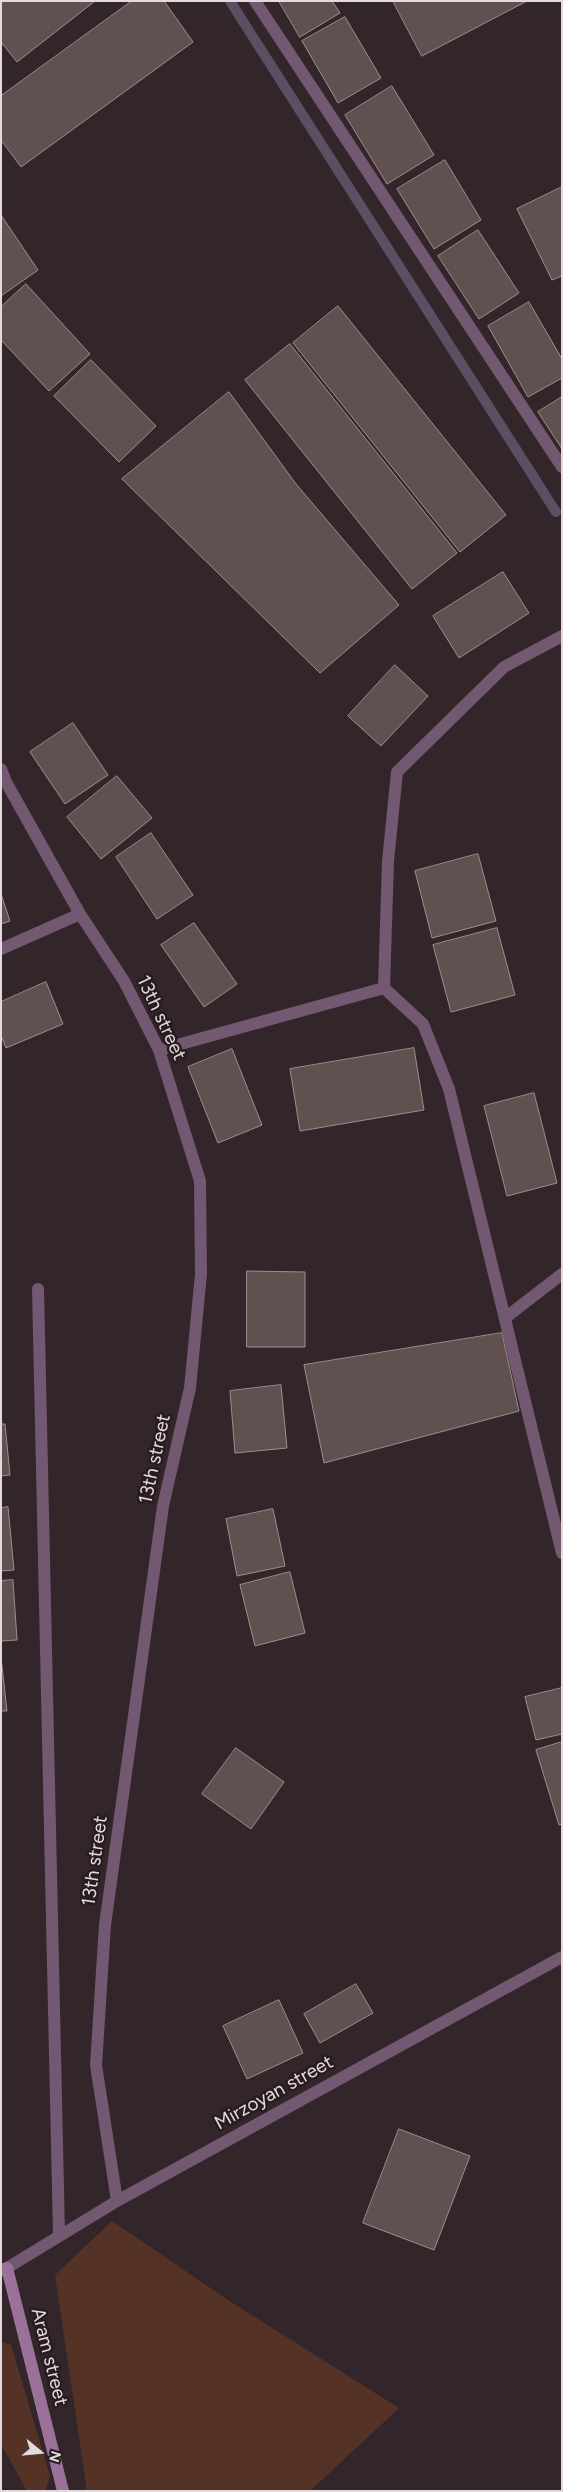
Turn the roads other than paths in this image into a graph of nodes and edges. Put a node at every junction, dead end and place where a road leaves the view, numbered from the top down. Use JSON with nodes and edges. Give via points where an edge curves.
{"nodes":[{"id":1,"x":255,"y":1,"type":"edge"},
{"id":2,"x":562,"y":467,"type":"edge"},
{"id":3,"x":562,"y":636,"type":"edge"},
{"id":4,"x":1,"y":769,"type":"edge"},
{"id":5,"x":80,"y":914,"type":"junction"},
{"id":6,"x":1,"y":949,"type":"edge"},
{"id":7,"x":384,"y":988,"type":"junction"},
{"id":8,"x":159,"y":1050,"type":"junction"},
{"id":9,"x":562,"y":1274,"type":"edge"},
{"id":10,"x":38,"y":1289,"type":"dead end"},
{"id":11,"x":504,"y":1318,"type":"junction"},
{"id":12,"x":562,"y":1553,"type":"edge"},
{"id":13,"x":562,"y":1957,"type":"edge"},
{"id":14,"x":116,"y":2200,"type":"junction"},
{"id":15,"x":59,"y":2234,"type":"junction"},
{"id":16,"x":4,"y":2269,"type":"edge"},
{"id":17,"x":63,"y":2491,"type":"edge"}],
"edges":[{"from":1,"to":2,"type":"street"},
{"from":3,"to":7,"type":"street","via":[[504,667],[397,772],[388,861]]},
{"from":4,"to":5,"type":"street","name":"13th street"},
{"from":5,"to":6,"type":"street"},
{"from":5,"to":8,"type":"street","name":"13th street","via":[[124,980]]},
{"from":7,"to":8,"type":"street"},
{"from":7,"to":11,"type":"street","via":[[422,1024],[449,1089]]},
{"from":8,"to":14,"type":"street","name":"13th street","via":[[200,1182],[200,1274],[190,1388],[163,1506],[105,1925],[96,2065]]},
{"from":9,"to":11,"type":"street"},
{"from":10,"to":15,"type":"street"},
{"from":11,"to":12,"type":"street"},
{"from":13,"to":14,"type":"street","name":"Mirzoyan street"},
{"from":14,"to":15,"type":"street","name":"Mirzoyan street"},
{"from":15,"to":16,"type":"street","name":"Mirzoyan street"},
{"from":16,"to":17,"type":"main road","name":"Aram street"}]}
